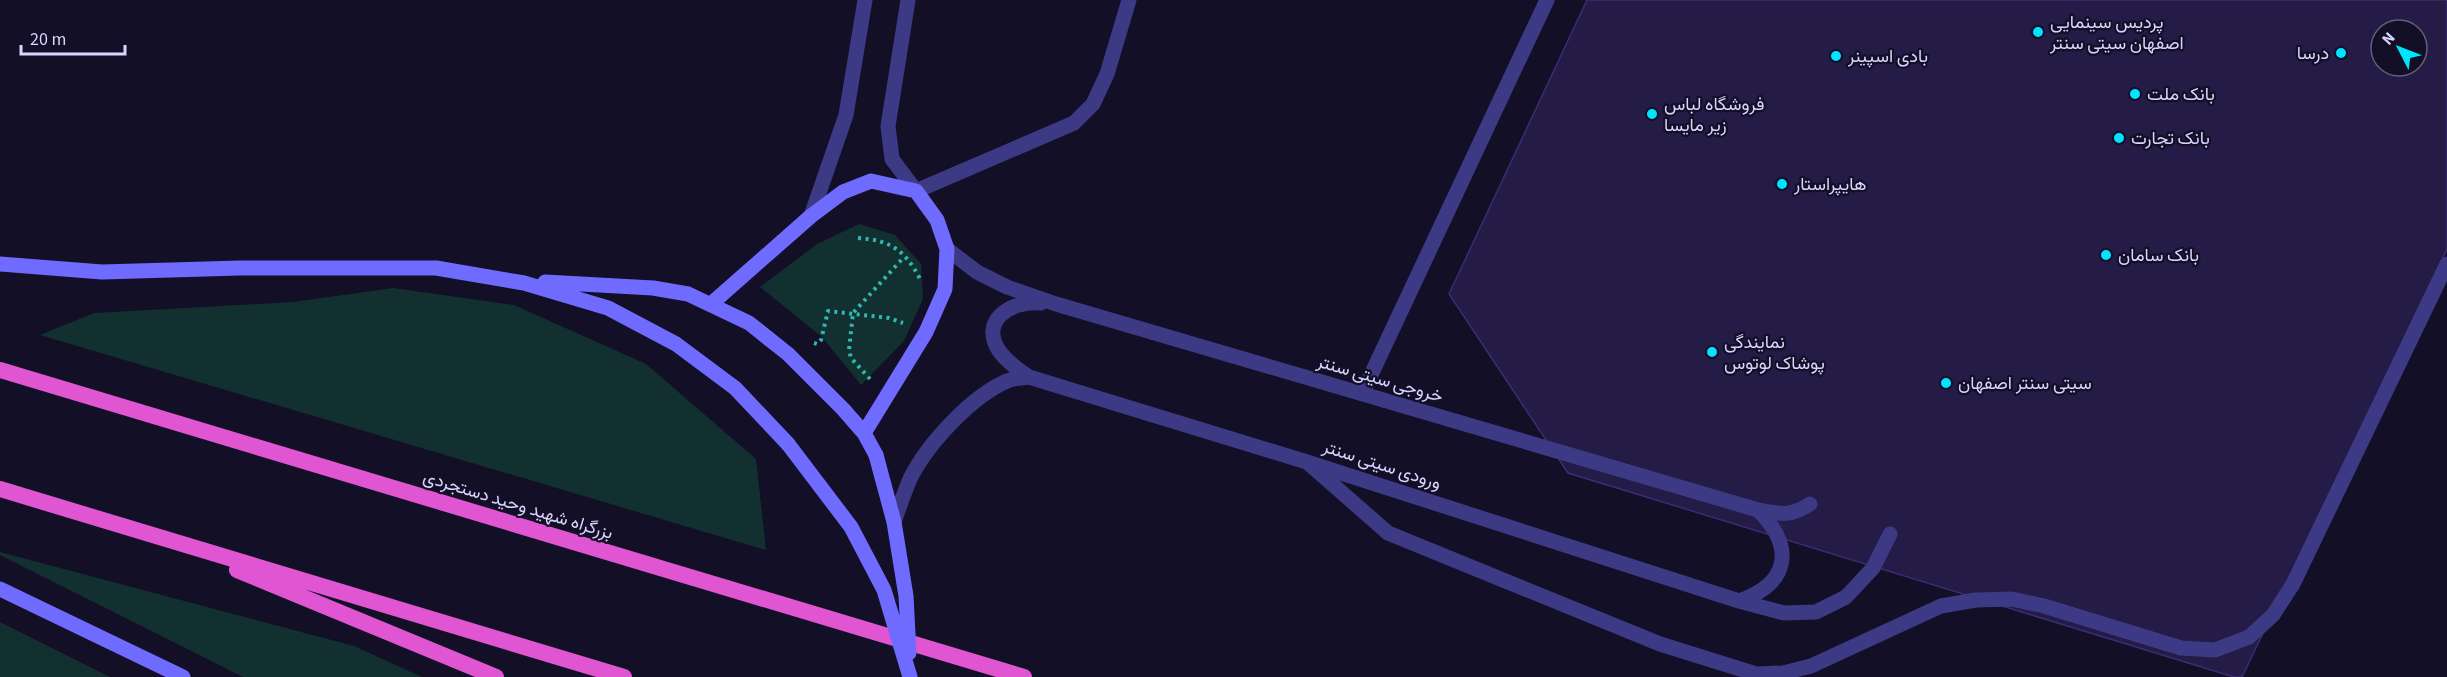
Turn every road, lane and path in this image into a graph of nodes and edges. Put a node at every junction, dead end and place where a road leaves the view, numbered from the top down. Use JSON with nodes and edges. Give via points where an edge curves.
{"nodes":[{"id":1,"x":865,"y":0,"type":"edge"},
{"id":2,"x":908,"y":0,"type":"edge"},
{"id":3,"x":1129,"y":0,"type":"edge"},
{"id":4,"x":1547,"y":0,"type":"edge"},
{"id":5,"x":916,"y":191,"type":"junction"},
{"id":6,"x":811,"y":216,"type":"junction"},
{"id":7,"x":858,"y":238,"type":"dead end"},
{"id":8,"x":947,"y":249,"type":"junction"},
{"id":9,"x":904,"y":257,"type":"junction"},
{"id":10,"x":0,"y":264,"type":"edge"},
{"id":11,"x":2447,"y":264,"type":"edge"},
{"id":12,"x":494,"y":278,"type":"junction"},
{"id":13,"x":921,"y":288,"type":"dead end"},
{"id":14,"x":711,"y":304,"type":"junction"},
{"id":15,"x":1056,"y":304,"type":"junction"},
{"id":16,"x":853,"y":313,"type":"junction"},
{"id":17,"x":926,"y":332,"type":"junction"},
{"id":18,"x":820,"y":342,"type":"dead end"},
{"id":19,"x":0,"y":370,"type":"edge"},
{"id":20,"x":880,"y":374,"type":"dead end"},
{"id":21,"x":1029,"y":377,"type":"junction"},
{"id":22,"x":1362,"y":394,"type":"junction"},
{"id":23,"x":864,"y":433,"type":"junction"},
{"id":24,"x":1307,"y":462,"type":"junction"},
{"id":25,"x":0,"y":489,"type":"edge"},
{"id":26,"x":1810,"y":504,"type":"dead end"},
{"id":27,"x":1758,"y":510,"type":"junction"},
{"id":28,"x":894,"y":522,"type":"junction"},
{"id":29,"x":147,"y":534,"type":"junction"},
{"id":30,"x":1890,"y":534,"type":"dead end"},
{"id":31,"x":0,"y":589,"type":"edge"},
{"id":32,"x":1739,"y":601,"type":"junction"},
{"id":33,"x":183,"y":677,"type":"edge"},
{"id":34,"x":496,"y":677,"type":"edge"},
{"id":35,"x":624,"y":677,"type":"edge"},
{"id":36,"x":910,"y":677,"type":"edge"},
{"id":37,"x":1024,"y":677,"type":"edge"}],
"edges":[{"from":1,"to":6,"type":"street","via":[[846,115]]},
{"from":2,"to":5,"type":"street","via":[[888,126],[892,159]]},
{"from":3,"to":5,"type":"street","via":[[1107,74],[1093,104],[1074,123]]},
{"from":4,"to":22,"type":"street"},
{"from":5,"to":6,"type":"main road","via":[[871,181],[843,192]]},
{"from":5,"to":8,"type":"main road","via":[[938,220]]},
{"from":6,"to":14,"type":"main road"},
{"from":7,"to":9,"type":"path","via":[[879,240]]},
{"from":8,"to":15,"type":"street","name":"خروجی سیتی سنتر","via":[[977,272]]},
{"from":8,"to":17,"type":"main road","via":[[945,289]]},
{"from":9,"to":13,"type":"path","via":[[920,279]]},
{"from":9,"to":16,"type":"path"},
{"from":10,"to":12,"type":"main road","via":[[102,272],[436,268]]},
{"from":11,"to":24,"type":"street","via":[[2293,585],[2272,615],[2249,637],[2216,651],[2181,648],[2013,599],[1976,600],[1941,606],[1811,666],[1756,674],[1660,644],[1389,533]]},
{"from":12,"to":14,"type":"main road","via":[[652,288],[688,294]]},
{"from":12,"to":36,"type":"main road","bridge":true,"via":[[608,308],[676,344],[735,388],[788,444],[851,527],[884,590]]},
{"from":14,"to":23,"type":"main road","via":[[749,323],[788,354]]},
{"from":15,"to":21,"type":"street","via":[[1021,304],[1008,308],[996,320],[993,336],[999,351]]},
{"from":15,"to":22,"type":"street","name":"خروجی سیتی سنتر"},
{"from":16,"to":17,"type":"path","via":[[889,318]]},
{"from":16,"to":18,"type":"path","via":[[828,311]]},
{"from":16,"to":20,"type":"path","via":[[851,358],[873,382]]},
{"from":17,"to":23,"type":"main road"},
{"from":19,"to":37,"type":"highway","name":"بزرگراه شهید وحید دستجردی"},
{"from":21,"to":24,"type":"street","name":"ورودی سیتی سنتر"},
{"from":21,"to":28,"type":"street","via":[[1009,380],[986,392],[958,417],[911,477]]},
{"from":22,"to":27,"type":"street","name":"خروجی سیتی سنتر"},
{"from":23,"to":28,"type":"main road","bridge":true,"via":[[876,455]]},
{"from":24,"to":32,"type":"street","name":"ورودی سیتی سنتر"},
{"from":25,"to":29,"type":"highway"},
{"from":26,"to":27,"type":"street","name":"خروجی سیتی سنتر","via":[[1782,515]]},
{"from":27,"to":32,"type":"street","via":[[1773,525],[1782,543],[1782,563],[1773,581],[1758,594]]},
{"from":28,"to":36,"type":"main road","bridge":true,"via":[[906,596]]},
{"from":29,"to":34,"type":"highway"},
{"from":29,"to":35,"type":"highway"},
{"from":30,"to":32,"type":"street","name":"ورودی سیتی سنتر","via":[[1873,568],[1846,597],[1816,612],[1784,613]]},
{"from":31,"to":33,"type":"main road"}]}
